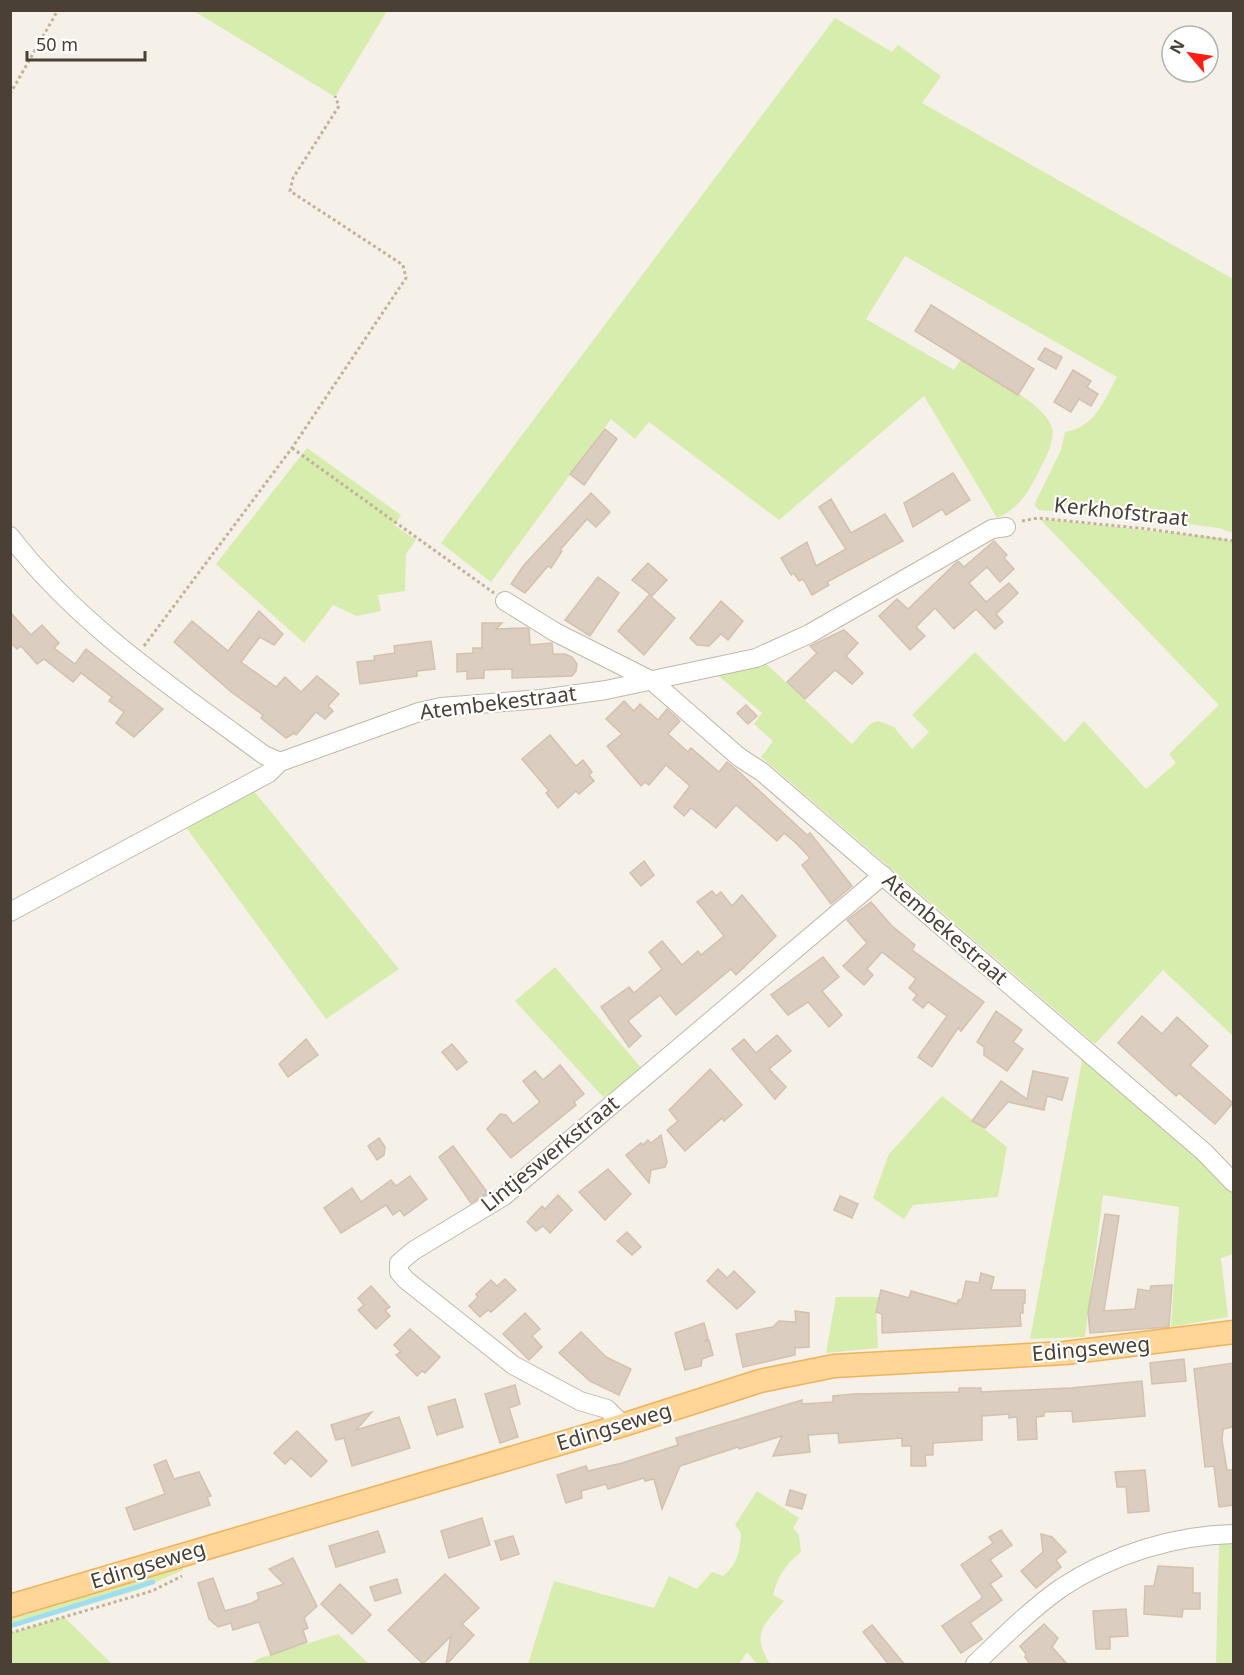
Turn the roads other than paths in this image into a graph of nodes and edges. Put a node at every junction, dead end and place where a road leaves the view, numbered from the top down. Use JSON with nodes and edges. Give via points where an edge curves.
{"nodes":[{"id":1,"x":1006,"y":527,"type":"road end"},
{"id":2,"x":10,"y":536,"type":"edge"},
{"id":3,"x":505,"y":601,"type":"road end"},
{"id":4,"x":652,"y":681,"type":"junction"},
{"id":5,"x":280,"y":762,"type":"junction"},
{"id":6,"x":883,"y":876,"type":"junction"},
{"id":7,"x":10,"y":912,"type":"edge"},
{"id":8,"x":1233,"y":1183,"type":"edge"},
{"id":9,"x":1233,"y":1332,"type":"edge"},
{"id":10,"x":623,"y":1425,"type":"junction"},
{"id":11,"x":1233,"y":1534,"type":"edge"},
{"id":12,"x":10,"y":1606,"type":"edge"},
{"id":13,"x":975,"y":1665,"type":"edge"}],
"edges":[{"from":1,"to":4,"type":"street","name":"Atembekestraat","via":[[992,529],[809,634],[756,658]]},
{"from":2,"to":5,"type":"street","via":[[93,624],[177,691],[264,755]]},
{"from":3,"to":4,"type":"street","name":"Atembekestraat","via":[[555,632]]},
{"from":4,"to":5,"type":"street","name":"Atembekestraat","via":[[541,699],[430,709]]},
{"from":4,"to":6,"type":"street","name":"Atembekestraat"},
{"from":5,"to":7,"type":"street","name":"Atembekestraat","via":[[269,773]]},
{"from":6,"to":8,"type":"street","name":"Atembekestraat","via":[[1204,1152]]},
{"from":6,"to":10,"type":"street","name":"Lintjeswerkstraat","via":[[504,1196],[399,1263],[399,1272],[406,1280],[513,1365],[580,1401],[607,1409]]},
{"from":9,"to":10,"type":"main road","name":"Edingseweg","via":[[1065,1353],[834,1366],[760,1381]]},
{"from":10,"to":12,"type":"main road","name":"Edingseweg"},
{"from":11,"to":13,"type":"street","via":[[1200,1534],[1110,1562],[1061,1588]]}]}
